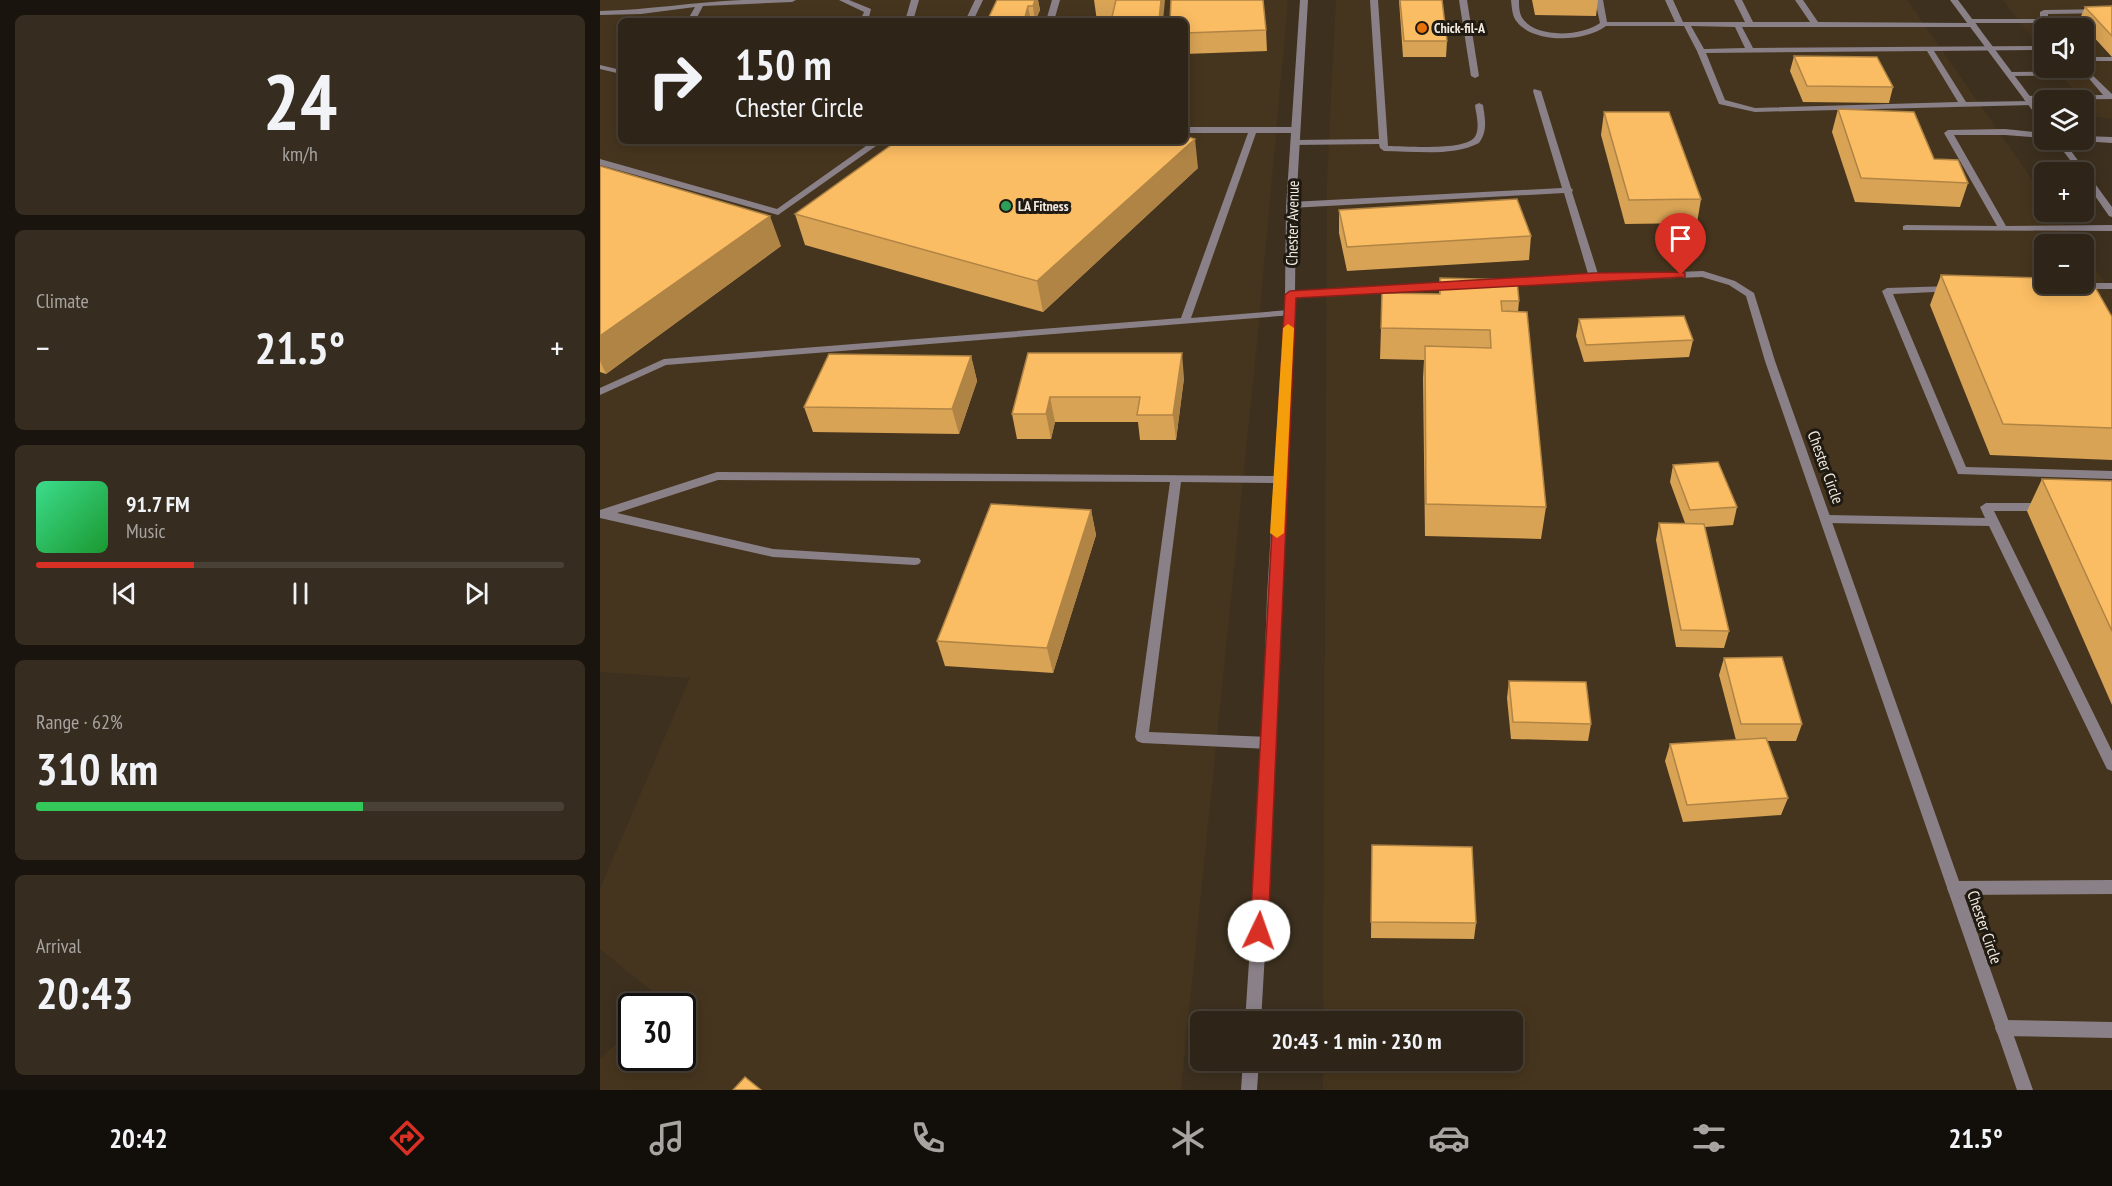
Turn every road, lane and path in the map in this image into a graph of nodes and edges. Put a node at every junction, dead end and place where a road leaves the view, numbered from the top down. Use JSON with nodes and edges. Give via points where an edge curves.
{"nodes":[{"id":1,"x":792,"y":0,"type":"edge"},
{"id":2,"x":843,"y":0,"type":"edge"},
{"id":3,"x":915,"y":0,"type":"edge"},
{"id":4,"x":979,"y":0,"type":"edge"},
{"id":5,"x":1056,"y":0,"type":"edge"},
{"id":6,"x":1304,"y":0,"type":"edge"},
{"id":7,"x":1374,"y":0,"type":"edge"},
{"id":8,"x":1463,"y":0,"type":"edge"},
{"id":9,"x":1515,"y":0,"type":"edge"},
{"id":10,"x":1599,"y":0,"type":"edge"},
{"id":11,"x":1669,"y":0,"type":"edge"},
{"id":12,"x":1738,"y":0,"type":"edge"},
{"id":13,"x":1799,"y":0,"type":"edge"},
{"id":14,"x":1954,"y":0,"type":"edge"},
{"id":15,"x":2062,"y":0,"type":"edge"},
{"id":16,"x":700,"y":4,"type":"junction"},
{"id":17,"x":2070,"y":11,"type":"junction"},
{"id":18,"x":2112,"y":11,"type":"edge"},
{"id":19,"x":600,"y":13,"type":"edge"},
{"id":20,"x":693,"y":18,"type":"edge"},
{"id":21,"x":865,"y":18,"type":"edge"},
{"id":22,"x":910,"y":18,"type":"edge"},
{"id":23,"x":970,"y":18,"type":"edge"},
{"id":24,"x":1051,"y":18,"type":"edge"},
{"id":25,"x":2043,"y":18,"type":"edge"},
{"id":26,"x":2034,"y":21,"type":"edge"},
{"id":27,"x":1971,"y":23,"type":"junction"},
{"id":28,"x":1604,"y":24,"type":"junction"},
{"id":29,"x":1683,"y":24,"type":"junction"},
{"id":30,"x":1737,"y":24,"type":"junction"},
{"id":31,"x":1749,"y":24,"type":"junction"},
{"id":32,"x":1816,"y":25,"type":"junction"},
{"id":33,"x":1990,"y":48,"type":"junction"},
{"id":34,"x":2034,"y":48,"type":"edge"},
{"id":35,"x":1929,"y":49,"type":"junction"},
{"id":36,"x":1750,"y":50,"type":"junction"},
{"id":37,"x":1701,"y":51,"type":"junction"},
{"id":38,"x":2094,"y":59,"type":"edge"},
{"id":39,"x":2112,"y":59,"type":"edge"},
{"id":40,"x":600,"y":67,"type":"edge"},
{"id":41,"x":618,"y":71,"type":"edge"},
{"id":42,"x":2034,"y":73,"type":"edge"},
{"id":43,"x":2010,"y":74,"type":"junction"},
{"id":44,"x":1475,"y":76,"type":"dead end"},
{"id":45,"x":2093,"y":78,"type":"edge"},
{"id":46,"x":1537,"y":91,"type":"dead end"},
{"id":47,"x":2111,"y":98,"type":"edge"},
{"id":48,"x":2030,"y":100,"type":"junction"},
{"id":49,"x":1479,"y":105,"type":"dead end"},
{"id":50,"x":1964,"y":106,"type":"junction"},
{"id":51,"x":2034,"y":106,"type":"edge"},
{"id":52,"x":1188,"y":130,"type":"edge"},
{"id":53,"x":1253,"y":130,"type":"junction"},
{"id":54,"x":2034,"y":135,"type":"edge"},
{"id":55,"x":1295,"y":137,"type":"junction"},
{"id":56,"x":2094,"y":139,"type":"edge"},
{"id":57,"x":2112,"y":140,"type":"edge"},
{"id":58,"x":1384,"y":141,"type":"junction"},
{"id":59,"x":875,"y":144,"type":"edge"},
{"id":60,"x":600,"y":162,"type":"edge"},
{"id":61,"x":2094,"y":189,"type":"edge"},
{"id":62,"x":1569,"y":190,"type":"junction"},
{"id":63,"x":1291,"y":205,"type":"junction"},
{"id":64,"x":2112,"y":214,"type":"edge"},
{"id":65,"x":1906,"y":228,"type":"dead end"},
{"id":66,"x":2112,"y":228,"type":"edge"},
{"id":67,"x":2003,"y":229,"type":"junction"},
{"id":68,"x":1594,"y":277,"type":"junction"},
{"id":69,"x":1488,"y":283,"type":"edge"},
{"id":70,"x":1465,"y":285,"type":"edge"},
{"id":71,"x":2112,"y":286,"type":"edge"},
{"id":72,"x":2094,"y":288,"type":"edge"},
{"id":73,"x":1958,"y":289,"type":"edge"},
{"id":74,"x":1290,"y":295,"type":"junction"},
{"id":75,"x":1289,"y":312,"type":"junction"},
{"id":76,"x":1185,"y":321,"type":"junction"},
{"id":77,"x":600,"y":392,"type":"edge"},
{"id":78,"x":2112,"y":475,"type":"edge"},
{"id":79,"x":1176,"y":479,"type":"junction"},
{"id":80,"x":1280,"y":480,"type":"junction"},
{"id":81,"x":2055,"y":507,"type":"edge"},
{"id":82,"x":601,"y":514,"type":"edge"},
{"id":83,"x":1827,"y":519,"type":"junction"},
{"id":84,"x":1993,"y":522,"type":"junction"},
{"id":85,"x":915,"y":561,"type":"dead end"},
{"id":86,"x":1269,"y":743,"type":"junction"},
{"id":87,"x":2112,"y":765,"type":"edge"},
{"id":88,"x":2112,"y":886,"type":"edge"},
{"id":89,"x":1954,"y":888,"type":"junction"},
{"id":90,"x":1254,"y":1011,"type":"edge"},
{"id":91,"x":2003,"y":1028,"type":"junction"},
{"id":92,"x":2112,"y":1030,"type":"edge"},
{"id":93,"x":1250,"y":1071,"type":"edge"},
{"id":94,"x":1249,"y":1090,"type":"edge"},
{"id":95,"x":2025,"y":1090,"type":"edge"}],
"edges":[{"from":1,"to":16,"type":"street"},
{"from":2,"to":21,"type":"street","via":[[868,11]]},
{"from":3,"to":22,"type":"street"},
{"from":4,"to":23,"type":"street"},
{"from":5,"to":24,"type":"street"},
{"from":6,"to":55,"type":"street","name":"Chester Avenue"},
{"from":7,"to":58,"type":"street"},
{"from":8,"to":44,"type":"street"},
{"from":9,"to":28,"type":"street","via":[[1519,20],[1534,30],[1580,35],[1594,32]]},
{"from":10,"to":28,"type":"street"},
{"from":11,"to":29,"type":"street"},
{"from":12,"to":31,"type":"street"},
{"from":13,"to":32,"type":"street"},
{"from":14,"to":27,"type":"street"},
{"from":15,"to":17,"type":"street"},
{"from":16,"to":19,"type":"street"},
{"from":16,"to":20,"type":"street"},
{"from":17,"to":18,"type":"street"},
{"from":17,"to":25,"type":"street","via":[[2044,12]]},
{"from":26,"to":27,"type":"street"},
{"from":27,"to":32,"type":"street"},
{"from":27,"to":33,"type":"street"},
{"from":28,"to":29,"type":"street"},
{"from":29,"to":30,"type":"street"},
{"from":29,"to":37,"type":"street"},
{"from":30,"to":31,"type":"street"},
{"from":30,"to":36,"type":"street"},
{"from":31,"to":32,"type":"street"},
{"from":33,"to":34,"type":"street"},
{"from":33,"to":35,"type":"street"},
{"from":33,"to":43,"type":"street"},
{"from":35,"to":36,"type":"street"},
{"from":35,"to":50,"type":"street"},
{"from":36,"to":37,"type":"street"},
{"from":37,"to":50,"type":"street","via":[[1722,102],[1755,110]]},
{"from":38,"to":39,"type":"street"},
{"from":40,"to":41,"type":"street"},
{"from":42,"to":43,"type":"street"},
{"from":43,"to":48,"type":"street"},
{"from":45,"to":47,"type":"street"},
{"from":46,"to":62,"type":"street"},
{"from":47,"to":48,"type":"street"},
{"from":48,"to":50,"type":"street"},
{"from":48,"to":51,"type":"street"},
{"from":49,"to":58,"type":"street","via":[[1481,131],[1477,140],[1464,146],[1384,148]]},
{"from":52,"to":53,"type":"street"},
{"from":53,"to":55,"type":"street"},
{"from":53,"to":76,"type":"street"},
{"from":54,"to":67,"type":"street","via":[[1948,133]]},
{"from":55,"to":58,"type":"street"},
{"from":55,"to":63,"type":"street","name":"Chester Avenue"},
{"from":56,"to":57,"type":"street"},
{"from":59,"to":60,"type":"street","via":[[777,212]]},
{"from":61,"to":64,"type":"street"},
{"from":62,"to":63,"type":"street"},
{"from":62,"to":68,"type":"street"},
{"from":63,"to":74,"type":"street","name":"Chester Avenue"},
{"from":65,"to":67,"type":"street"},
{"from":66,"to":67,"type":"street"},
{"from":68,"to":69,"type":"street","name":"Chester Circle"},
{"from":68,"to":83,"type":"street","name":"Chester Circle","via":[[1702,274],[1732,283],[1751,295],[1770,361]]},
{"from":70,"to":74,"type":"street"},
{"from":71,"to":72,"type":"street"},
{"from":73,"to":78,"type":"street","via":[[1887,291],[1962,471]]},
{"from":74,"to":75,"type":"street","name":"Chester Avenue"},
{"from":75,"to":76,"type":"street"},
{"from":75,"to":80,"type":"street","name":"Chester Avenue"},
{"from":76,"to":77,"type":"street","via":[[664,362]]},
{"from":79,"to":80,"type":"street"},
{"from":79,"to":82,"type":"street","via":[[717,476]]},
{"from":79,"to":86,"type":"street","via":[[1142,737]]},
{"from":80,"to":86,"type":"street","name":"Chester Avenue"},
{"from":81,"to":84,"type":"street","via":[[1986,507]]},
{"from":82,"to":85,"type":"street","via":[[773,553]]},
{"from":83,"to":84,"type":"street"},
{"from":83,"to":89,"type":"street","name":"Chester Circle"},
{"from":84,"to":87,"type":"street"},
{"from":86,"to":90,"type":"street","name":"Chester Avenue"},
{"from":88,"to":89,"type":"street"},
{"from":89,"to":91,"type":"street","name":"Chester Circle"},
{"from":91,"to":92,"type":"street"},
{"from":91,"to":95,"type":"street","name":"Chester Circle"},
{"from":93,"to":94,"type":"street"}]}
